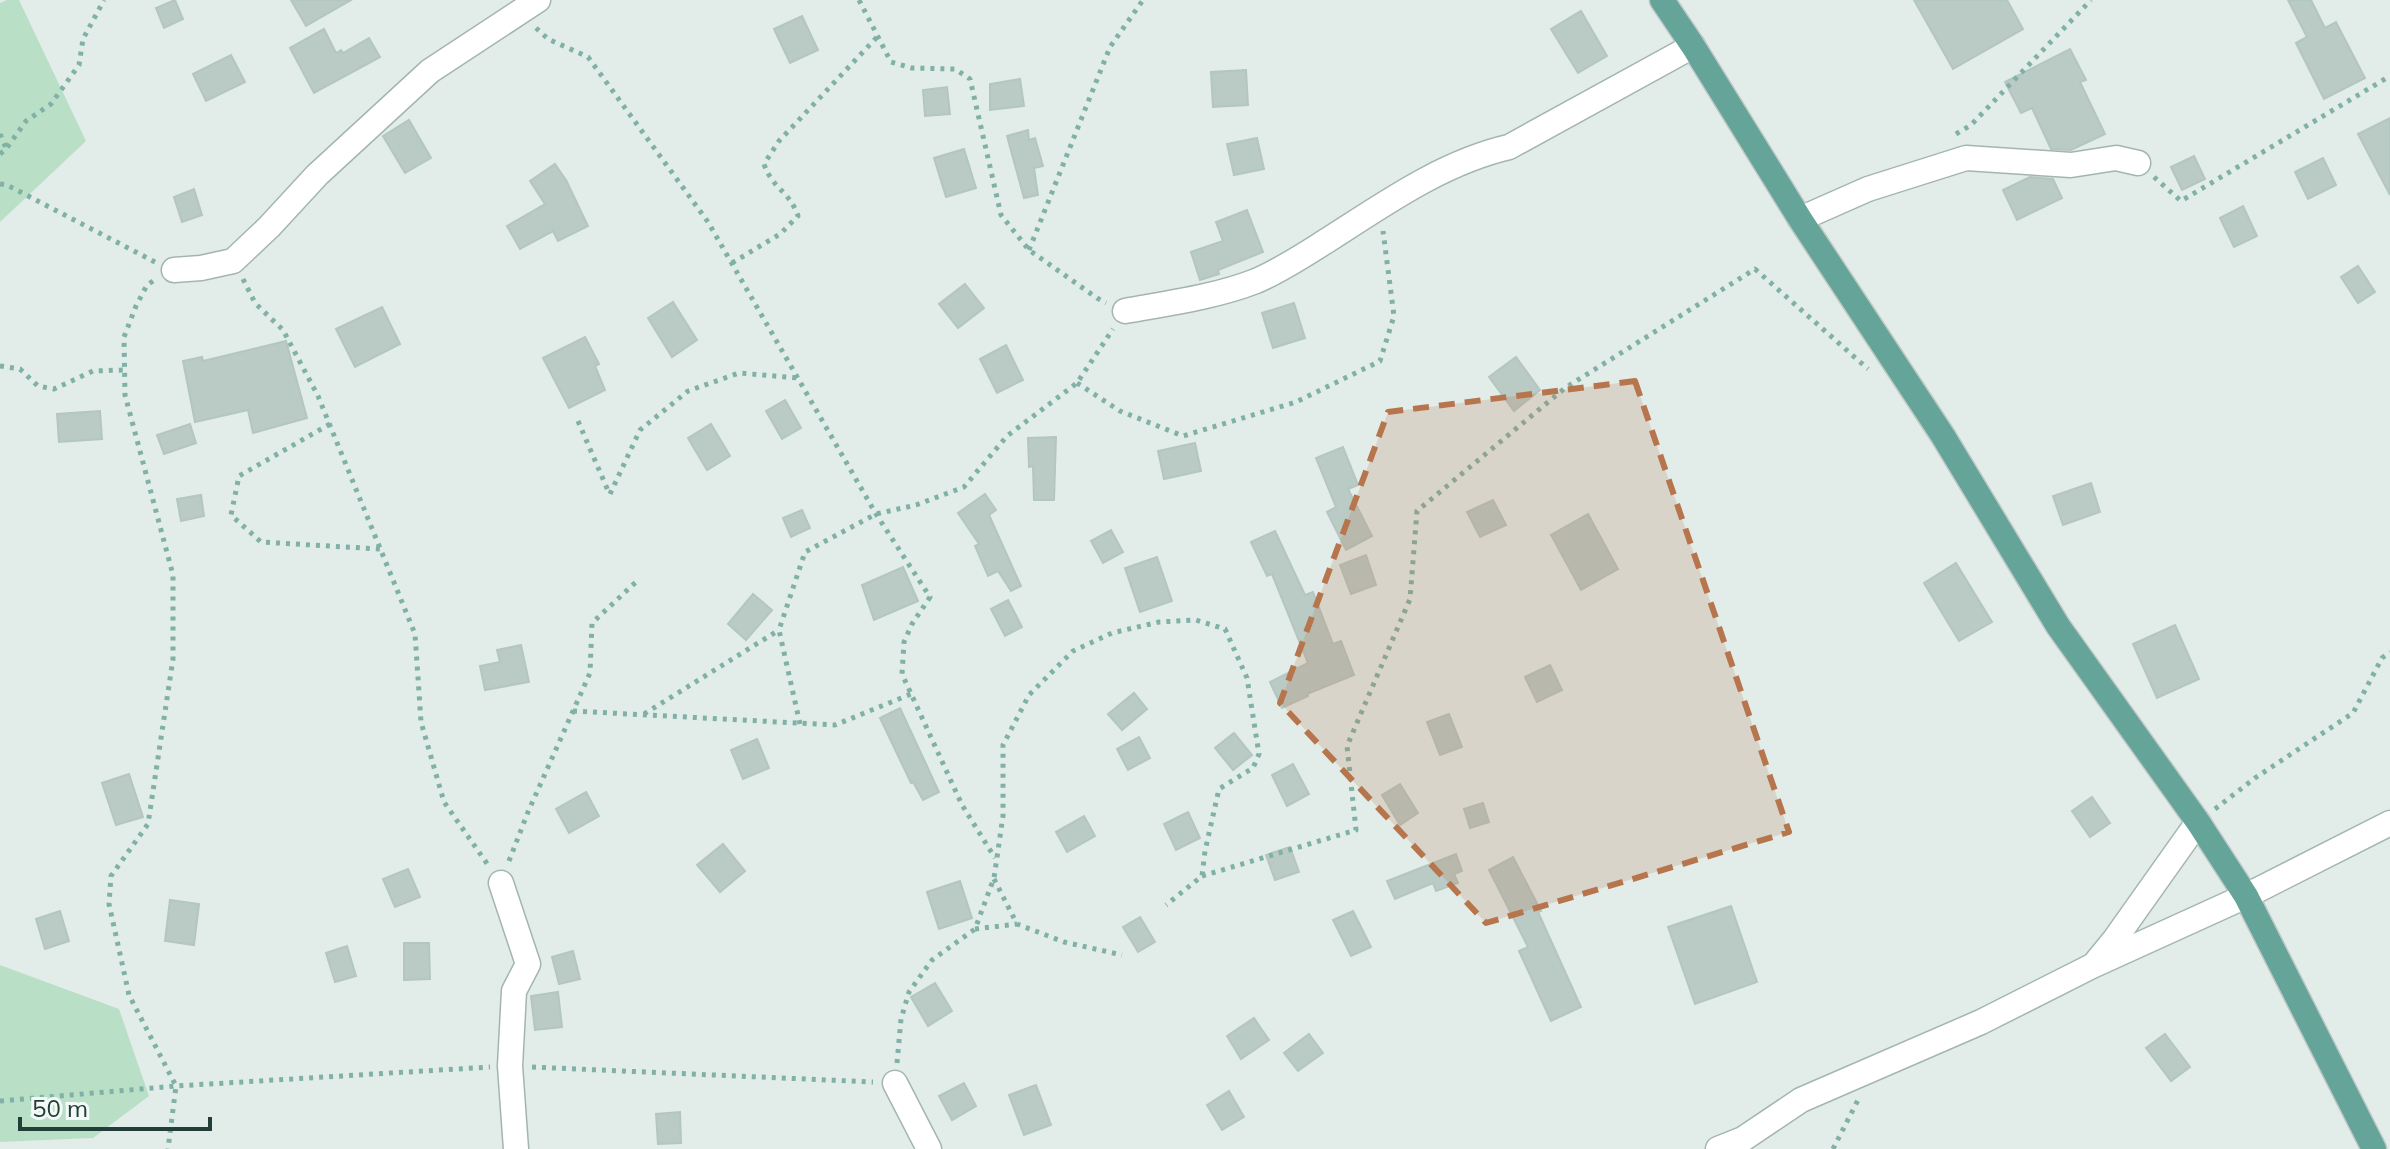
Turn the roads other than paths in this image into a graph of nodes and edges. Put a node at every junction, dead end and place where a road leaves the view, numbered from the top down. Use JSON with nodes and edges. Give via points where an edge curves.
{"nodes":[{"id":1,"x":1667,"y":1,"type":"edge"},
{"id":2,"x":528,"y":6,"type":"edge"},
{"id":3,"x":1693,"y":46,"type":"junction"},
{"id":4,"x":2138,"y":163,"type":"road end"},
{"id":5,"x":1800,"y":219,"type":"junction"},
{"id":6,"x":174,"y":270,"type":"road end"},
{"id":7,"x":1125,"y":311,"type":"road end"},
{"id":8,"x":2198,"y":822,"type":"junction"},
{"id":9,"x":2390,"y":823,"type":"edge"},
{"id":10,"x":501,"y":883,"type":"road end"},
{"id":11,"x":2246,"y":896,"type":"junction"},
{"id":12,"x":2092,"y":966,"type":"junction"},
{"id":13,"x":895,"y":1083,"type":"road end"},
{"id":14,"x":516,"y":1149,"type":"edge"},
{"id":15,"x":929,"y":1149,"type":"edge"},
{"id":16,"x":1718,"y":1149,"type":"edge"},
{"id":17,"x":2374,"y":1149,"type":"edge"}],
"edges":[{"from":1,"to":3,"type":"main road"},
{"from":2,"to":6,"type":"street","via":[[430,71],[233,261]]},
{"from":3,"to":5,"type":"main road"},
{"from":3,"to":7,"type":"street","via":[[1509,147],[1438,173],[1257,280]]},
{"from":4,"to":5,"type":"street","via":[[2116,158],[2071,165],[1966,158],[1868,189]]},
{"from":5,"to":8,"type":"main road","via":[[1943,436],[2058,626]]},
{"from":8,"to":11,"type":"main road"},
{"from":8,"to":12,"type":"street"},
{"from":9,"to":11,"type":"street"},
{"from":10,"to":14,"type":"street","via":[[528,964],[514,991],[510,1066]]},
{"from":11,"to":12,"type":"street"},
{"from":11,"to":17,"type":"main road"},
{"from":12,"to":16,"type":"street","via":[[1981,1022],[1801,1100],[1743,1139]]},
{"from":13,"to":15,"type":"street"}]}
